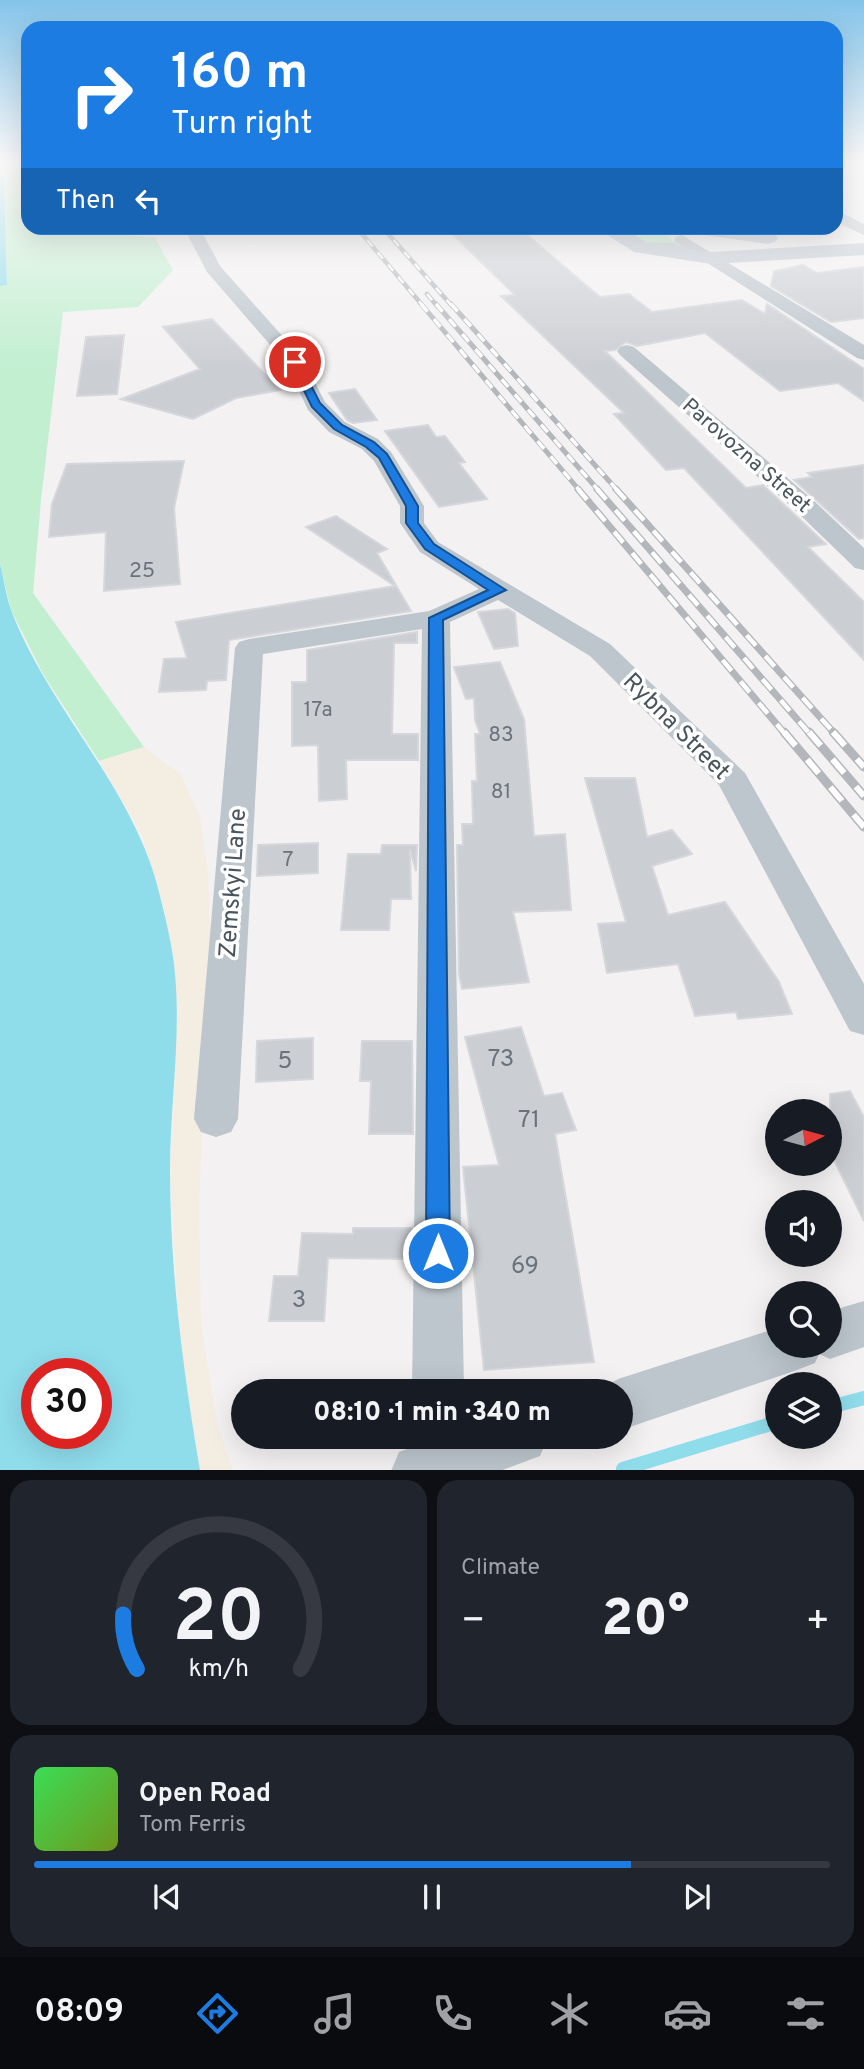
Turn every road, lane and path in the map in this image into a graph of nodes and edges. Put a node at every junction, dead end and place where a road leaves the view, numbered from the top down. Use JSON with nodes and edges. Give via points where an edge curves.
{"nodes":[{"id":1,"x":196,"y":235,"type":"edge"},
{"id":2,"x":619,"y":235,"type":"edge"},
{"id":3,"x":689,"y":235,"type":"edge"},
{"id":4,"x":691,"y":235,"type":"edge"},
{"id":5,"x":709,"y":235,"type":"edge"},
{"id":6,"x":864,"y":247,"type":"edge"},
{"id":7,"x":651,"y":250,"type":"junction"},
{"id":8,"x":711,"y":258,"type":"junction"},
{"id":9,"x":627,"y":351,"type":"dead end"},
{"id":10,"x":864,"y":354,"type":"edge"},
{"id":11,"x":864,"y":562,"type":"edge"},
{"id":12,"x":499,"y":590,"type":"junction"},
{"id":13,"x":436,"y":618,"type":"junction"},
{"id":14,"x":864,"y":1020,"type":"edge"},
{"id":15,"x":216,"y":1119,"type":"dead end"},
{"id":16,"x":864,"y":1324,"type":"edge"},
{"id":17,"x":842,"y":1331,"type":"edge"},
{"id":18,"x":765,"y":1357,"type":"edge"},
{"id":19,"x":438,"y":1379,"type":"edge"},
{"id":20,"x":633,"y":1400,"type":"edge"},
{"id":21,"x":468,"y":1449,"type":"edge"},
{"id":22,"x":432,"y":1457,"type":"edge"}],
"edges":[{"from":1,"to":12,"type":"street","name":"Rybna Street","via":[[213,268],[295,362],[316,405],[338,427],[370,444],[383,457],[412,506],[412,523],[429,547]]},
{"from":2,"to":7,"type":"street"},
{"from":3,"to":7,"type":"street","via":[[681,247]]},
{"from":4,"to":8,"type":"street"},
{"from":5,"to":6,"type":"street"},
{"from":6,"to":8,"type":"street"},
{"from":7,"to":8,"type":"street"},
{"from":8,"to":10,"type":"street"},
{"from":9,"to":11,"type":"street","name":"Parovozna Street"},
{"from":12,"to":13,"type":"street"},
{"from":12,"to":14,"type":"street","name":"Rybna Street","via":[[600,650],[733,780]]},
{"from":13,"to":15,"type":"street","name":"Zemskyi Lane","via":[[249,648]]},
{"from":13,"to":19,"type":"street"},
{"from":16,"to":17,"type":"street"},
{"from":18,"to":20,"type":"street"},
{"from":21,"to":22,"type":"street"}]}
